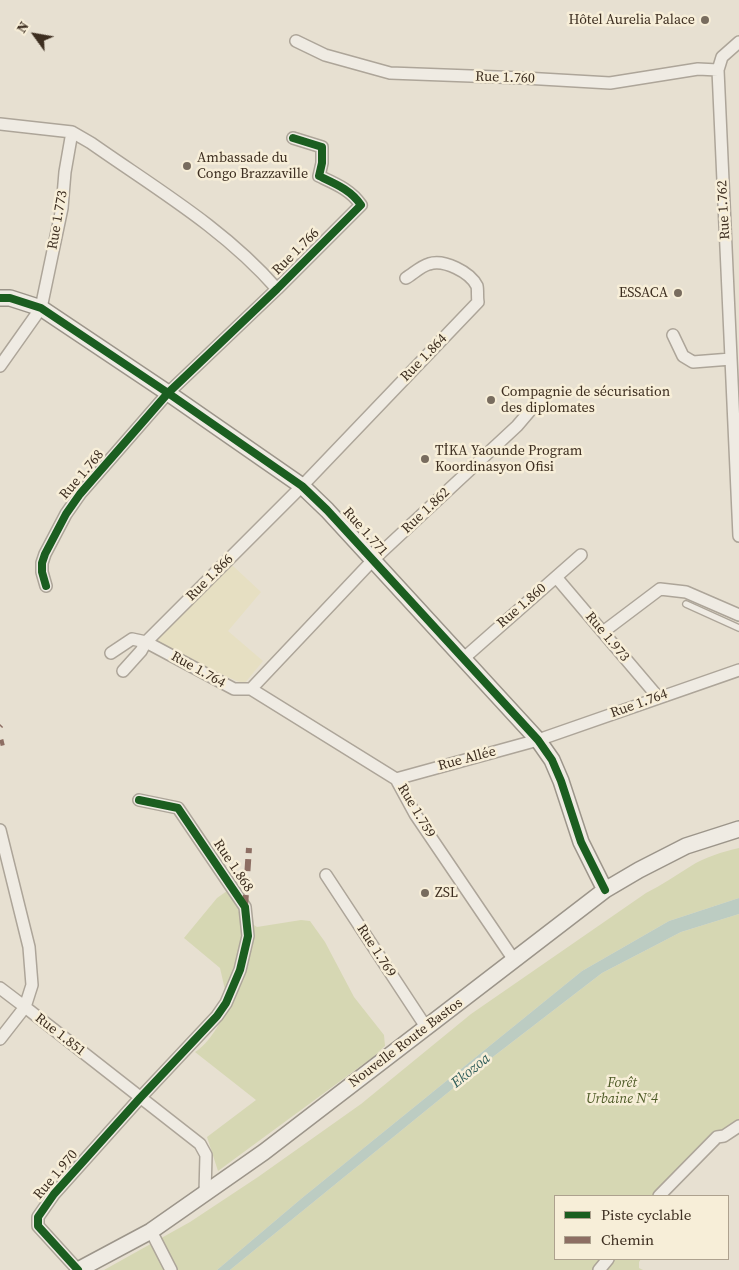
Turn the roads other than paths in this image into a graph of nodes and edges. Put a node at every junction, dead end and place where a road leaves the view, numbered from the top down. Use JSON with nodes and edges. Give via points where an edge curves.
{"nodes":[{"id":1,"x":296,"y":41,"type":"dead end"},
{"id":2,"x":739,"y":42,"type":"edge"},
{"id":3,"x":718,"y":70,"type":"junction"},
{"id":4,"x":0,"y":124,"type":"edge"},
{"id":5,"x":72,"y":132,"type":"junction"},
{"id":6,"x":294,"y":138,"type":"dead end"},
{"id":7,"x":406,"y":278,"type":"dead end"},
{"id":8,"x":277,"y":289,"type":"junction"},
{"id":9,"x":0,"y":298,"type":"edge"},
{"id":10,"x":41,"y":308,"type":"junction"},
{"id":11,"x":673,"y":335,"type":"dead end"},
{"id":12,"x":731,"y":359,"type":"junction"},
{"id":13,"x":0,"y":366,"type":"edge"},
{"id":14,"x":168,"y":393,"type":"junction"},
{"id":15,"x":540,"y":399,"type":"dead end"},
{"id":16,"x":738,"y":482,"type":"edge"},
{"id":17,"x":302,"y":486,"type":"junction"},
{"id":18,"x":739,"y":536,"type":"edge"},
{"id":19,"x":581,"y":555,"type":"dead end"},
{"id":20,"x":372,"y":560,"type":"junction"},
{"id":21,"x":556,"y":577,"type":"junction"},
{"id":22,"x":46,"y":586,"type":"dead end"},
{"id":23,"x":686,"y":604,"type":"dead end"},
{"id":24,"x":739,"y":615,"type":"edge"},
{"id":25,"x":739,"y":628,"type":"edge"},
{"id":26,"x":602,"y":632,"type":"junction"},
{"id":27,"x":146,"y":642,"type":"junction"},
{"id":28,"x":111,"y":653,"type":"dead end"},
{"id":29,"x":464,"y":658,"type":"junction"},
{"id":30,"x":739,"y":670,"type":"edge"},
{"id":31,"x":123,"y":671,"type":"dead end"},
{"id":32,"x":251,"y":689,"type":"junction"},
{"id":33,"x":658,"y":697,"type":"junction"},
{"id":34,"x":538,"y":740,"type":"junction"},
{"id":35,"x":396,"y":779,"type":"junction"},
{"id":36,"x":139,"y":800,"type":"dead end"},
{"id":37,"x":739,"y":829,"type":"edge"},
{"id":38,"x":0,"y":830,"type":"edge"},
{"id":39,"x":326,"y":875,"type":"dead end"},
{"id":40,"x":605,"y":890,"type":"junction"},
{"id":41,"x":514,"y":960,"type":"junction"},
{"id":42,"x":0,"y":988,"type":"edge"},
{"id":43,"x":25,"y":1007,"type":"junction"},
{"id":44,"x":426,"y":1027,"type":"junction"},
{"id":45,"x":0,"y":1039,"type":"edge"},
{"id":46,"x":140,"y":1098,"type":"junction"},
{"id":47,"x":739,"y":1126,"type":"edge"},
{"id":48,"x":205,"y":1193,"type":"junction"},
{"id":49,"x":660,"y":1195,"type":"edge"},
{"id":50,"x":151,"y":1231,"type":"junction"},
{"id":51,"x":607,"y":1260,"type":"edge"},
{"id":52,"x":78,"y":1270,"type":"edge"},
{"id":53,"x":171,"y":1270,"type":"edge"},
{"id":54,"x":599,"y":1270,"type":"edge"}],
"edges":[{"from":1,"to":3,"type":"street","name":"Rue 1.760","via":[[333,57],[390,73],[610,83],[698,69]]},
{"from":2,"to":3,"type":"street","via":[[722,57]]},
{"from":3,"to":12,"type":"street","name":"Rue 1.762"},
{"from":4,"to":5,"type":"street"},
{"from":5,"to":8,"type":"street","via":[[205,223],[242,252]]},
{"from":5,"to":10,"type":"street","name":"Rue 1.773","via":[[62,208]]},
{"from":6,"to":8,"type":"street","name":"Rue 1.766","via":[[322,147],[319,176],[346,189],[361,205]]},
{"from":7,"to":17,"type":"street","name":"Rue 1.864","via":[[428,264],[450,264],[477,286],[478,302]]},
{"from":8,"to":14,"type":"street","name":"Rue 1.766"},
{"from":9,"to":10,"type":"street","name":"Rue 1.771"},
{"from":10,"to":13,"type":"street"},
{"from":10,"to":14,"type":"street","name":"Rue 1.771"},
{"from":11,"to":12,"type":"street","via":[[683,356],[693,362]]},
{"from":12,"to":16,"type":"street","name":"Rue 1.762"},
{"from":14,"to":17,"type":"street","name":"Rue 1.771"},
{"from":14,"to":22,"type":"street","name":"Rue 1.768","via":[[66,514],[44,554],[42,572]]},
{"from":15,"to":20,"type":"street","name":"Rue 1.862","via":[[517,426]]},
{"from":16,"to":18,"type":"street","name":"Rue 1.762"},
{"from":17,"to":20,"type":"street","name":"Rue 1.771"},
{"from":17,"to":27,"type":"street","name":"Rue 1.866"},
{"from":19,"to":21,"type":"street","name":"Rue 1.860"},
{"from":20,"to":29,"type":"street","name":"Rue 1.771"},
{"from":20,"to":32,"type":"street","name":"Rue 1.862"},
{"from":21,"to":26,"type":"street","name":"Rue 1.973"},
{"from":21,"to":29,"type":"street","name":"Rue 1.860"},
{"from":23,"to":25,"type":"lane"},
{"from":24,"to":26,"type":"street","via":[[686,592],[660,589]]},
{"from":26,"to":33,"type":"street","name":"Rue 1.973"},
{"from":27,"to":28,"type":"street","via":[[132,639]]},
{"from":27,"to":31,"type":"street","name":"Rue 1.866"},
{"from":27,"to":32,"type":"street","name":"Rue 1.764","via":[[234,689]]},
{"from":29,"to":34,"type":"street","name":"Rue 1.771"},
{"from":30,"to":33,"type":"street","name":"Rue 1.764"},
{"from":32,"to":35,"type":"street","name":"Rue 1.759"},
{"from":33,"to":34,"type":"street","name":"Rue 1.764"},
{"from":34,"to":35,"type":"street","name":"Rue Allée"},
{"from":34,"to":40,"type":"street","name":"Rue 1.771","via":[[552,760],[581,842]]},
{"from":35,"to":41,"type":"street","name":"Rue 1.759","via":[[415,814]]},
{"from":36,"to":46,"type":"street","name":"Rue 1.868","via":[[178,808],[245,907],[248,936],[240,970],[226,1003]]},
{"from":37,"to":40,"type":"street","name":"Nouvelle Route Bastos","via":[[686,846]]},
{"from":38,"to":43,"type":"street","name":"Rue 1.851","via":[[32,968],[32,985]]},
{"from":39,"to":44,"type":"street","name":"Rue 1.769"},
{"from":40,"to":41,"type":"street","name":"Nouvelle Route Bastos"},
{"from":41,"to":44,"type":"street","name":"Nouvelle Route Bastos"},
{"from":42,"to":43,"type":"street"},
{"from":43,"to":45,"type":"street"},
{"from":43,"to":46,"type":"street","name":"Rue 1.851"},
{"from":44,"to":48,"type":"street","name":"Nouvelle Route Bastos","via":[[264,1152]]},
{"from":46,"to":48,"type":"street","name":"Rue 1.851","via":[[200,1144],[206,1155]]},
{"from":46,"to":52,"type":"street","name":"Rue 1.970","via":[[54,1194],[38,1217],[38,1226]]},
{"from":47,"to":49,"type":"street","via":[[717,1137]]},
{"from":48,"to":50,"type":"street","name":"Nouvelle Route Bastos"},
{"from":50,"to":52,"type":"street","name":"Nouvelle Route Bastos"},
{"from":50,"to":53,"type":"street"},
{"from":51,"to":54,"type":"street"}]}
